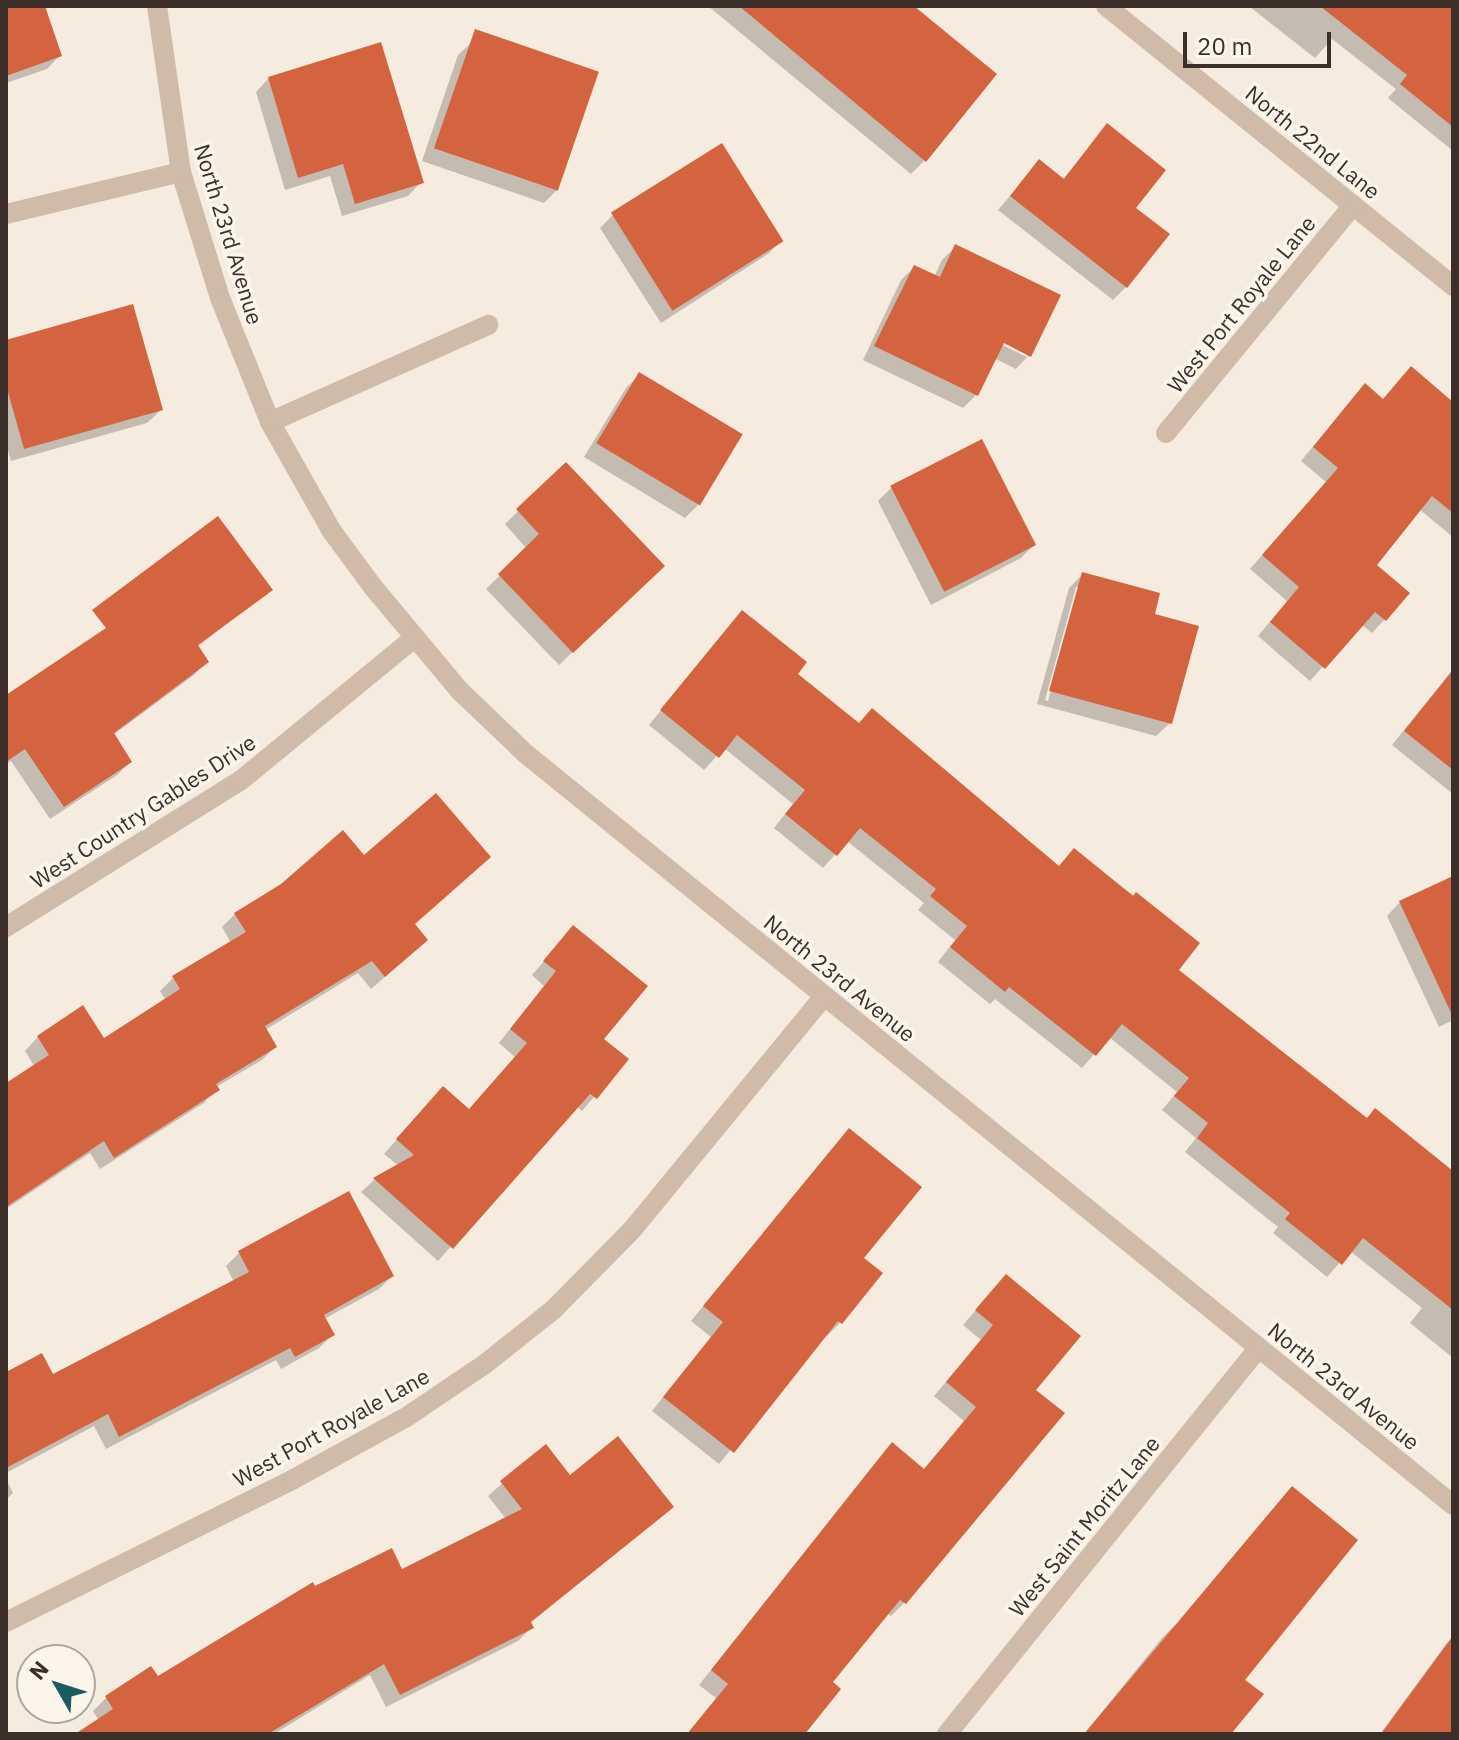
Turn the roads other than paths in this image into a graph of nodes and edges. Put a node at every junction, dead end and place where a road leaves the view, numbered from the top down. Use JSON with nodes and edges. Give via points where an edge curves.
{"nodes":[{"id":1,"x":157,"y":6,"type":"edge"},
{"id":2,"x":1106,"y":6,"type":"edge"},
{"id":3,"x":181,"y":172,"type":"junction"},
{"id":4,"x":1353,"y":205,"type":"junction"},
{"id":5,"x":6,"y":214,"type":"edge"},
{"id":6,"x":1453,"y":286,"type":"edge"},
{"id":7,"x":488,"y":325,"type":"dead end"},
{"id":8,"x":270,"y":422,"type":"junction"},
{"id":9,"x":1166,"y":433,"type":"dead end"},
{"id":10,"x":414,"y":638,"type":"junction"},
{"id":11,"x":6,"y":927,"type":"edge"},
{"id":12,"x":824,"y":996,"type":"junction"},
{"id":13,"x":1259,"y":1348,"type":"junction"},
{"id":14,"x":1453,"y":1505,"type":"edge"},
{"id":15,"x":6,"y":1622,"type":"edge"},
{"id":16,"x":947,"y":1734,"type":"edge"}],
"edges":[{"from":1,"to":3,"type":"street","name":"North 23rd Avenue"},
{"from":2,"to":4,"type":"street","name":"North 22nd Lane"},
{"from":3,"to":5,"type":"street"},
{"from":3,"to":8,"type":"street","name":"North 23rd Avenue","via":[[220,298]]},
{"from":4,"to":6,"type":"street","name":"North 22nd Lane"},
{"from":4,"to":9,"type":"street","name":"West Port Royale Lane"},
{"from":7,"to":8,"type":"street"},
{"from":8,"to":10,"type":"street","name":"North 23rd Avenue","via":[[331,530]]},
{"from":10,"to":11,"type":"street","name":"West Country Gables Drive","via":[[240,781]]},
{"from":10,"to":12,"type":"street","name":"North 23rd Avenue","via":[[526,754]]},
{"from":12,"to":13,"type":"street","name":"North 23rd Avenue"},
{"from":12,"to":15,"type":"street","name":"West Port Royale Lane","via":[[632,1230],[553,1310],[485,1364],[405,1418],[292,1480]]},
{"from":13,"to":14,"type":"street","name":"North 23rd Avenue"},
{"from":13,"to":16,"type":"street","name":"West Saint Moritz Lane"}]}
